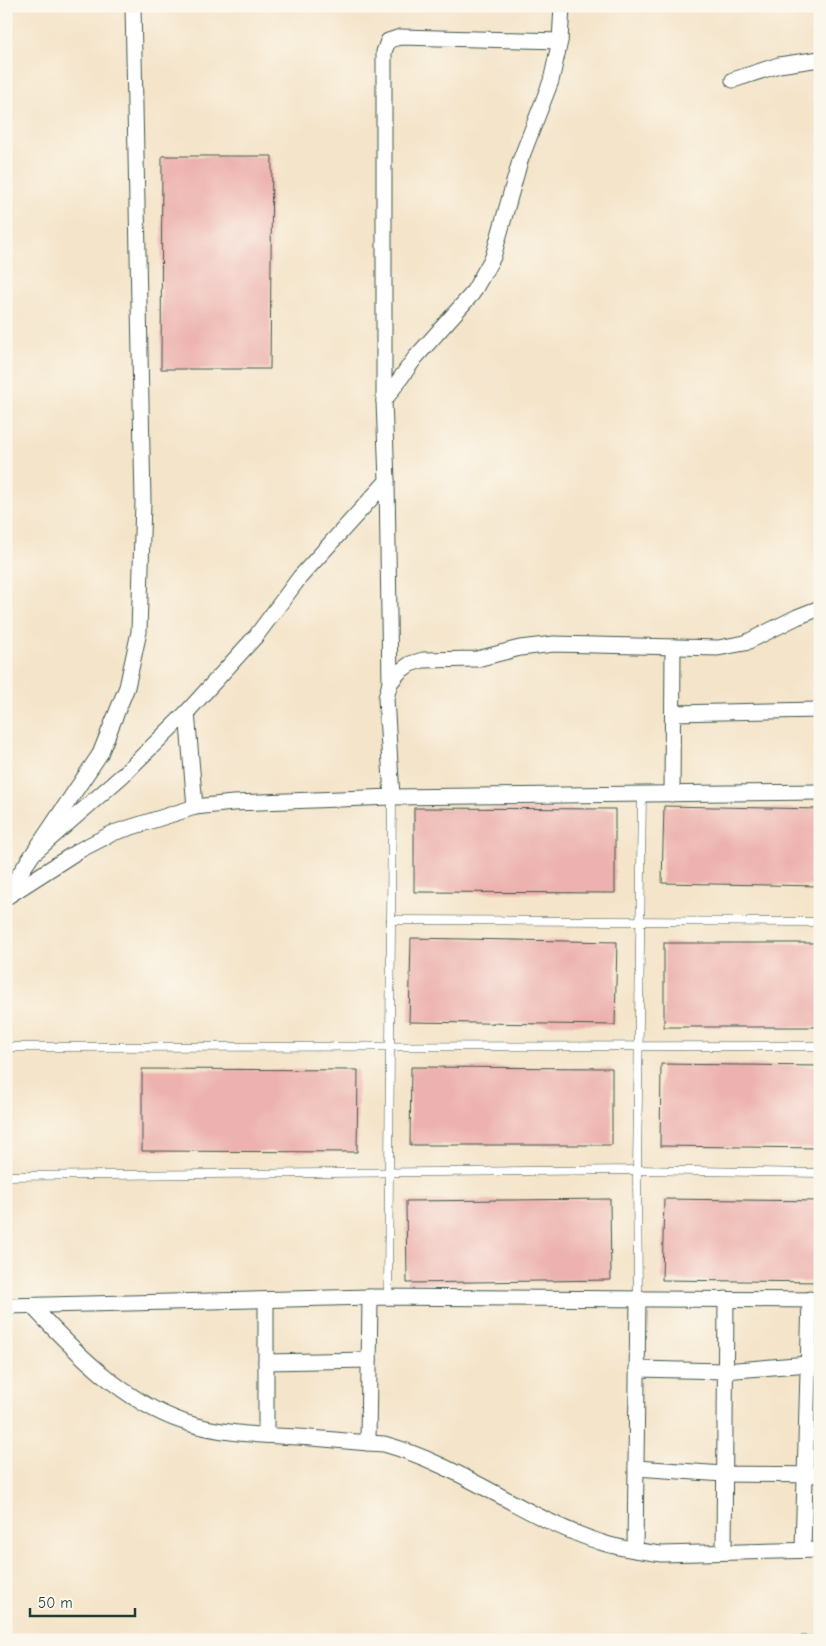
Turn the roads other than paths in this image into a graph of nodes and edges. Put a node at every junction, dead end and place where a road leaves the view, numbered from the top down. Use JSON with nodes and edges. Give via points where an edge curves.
{"nodes":[{"id":1,"x":133,"y":6,"type":"edge"},
{"id":2,"x":562,"y":6,"type":"edge"},
{"id":3,"x":560,"y":41,"type":"junction"},
{"id":4,"x":820,"y":59,"type":"edge"},
{"id":5,"x":733,"y":80,"type":"dead end"},
{"id":6,"x":384,"y":401,"type":"junction"},
{"id":7,"x":387,"y":481,"type":"junction"},
{"id":8,"x":820,"y":608,"type":"edge"},
{"id":9,"x":673,"y":647,"type":"junction"},
{"id":10,"x":390,"y":684,"type":"junction"},
{"id":11,"x":820,"y":710,"type":"edge"},
{"id":12,"x":187,"y":712,"type":"junction"},
{"id":13,"x":673,"y":713,"type":"junction"},
{"id":14,"x":820,"y":792,"type":"edge"},
{"id":15,"x":642,"y":794,"type":"junction"},
{"id":16,"x":672,"y":794,"type":"junction"},
{"id":17,"x":392,"y":797,"type":"junction"},
{"id":18,"x":195,"y":807,"type":"junction"},
{"id":19,"x":36,"y":851,"type":"junction"},
{"id":20,"x":6,"y":894,"type":"edge"},
{"id":21,"x":6,"y":898,"type":"edge"},
{"id":22,"x":391,"y":920,"type":"junction"},
{"id":23,"x":640,"y":921,"type":"junction"},
{"id":24,"x":820,"y":922,"type":"edge"},
{"id":25,"x":820,"y":1046,"type":"edge"},
{"id":26,"x":6,"y":1047,"type":"edge"},
{"id":27,"x":639,"y":1047,"type":"junction"},
{"id":28,"x":389,"y":1048,"type":"junction"},
{"id":29,"x":637,"y":1170,"type":"junction"},
{"id":30,"x":389,"y":1172,"type":"junction"},
{"id":31,"x":820,"y":1173,"type":"edge"},
{"id":32,"x":6,"y":1176,"type":"edge"},
{"id":33,"x":370,"y":1297,"type":"junction"},
{"id":34,"x":388,"y":1297,"type":"junction"},
{"id":35,"x":638,"y":1297,"type":"junction"},
{"id":36,"x":726,"y":1298,"type":"junction"},
{"id":37,"x":266,"y":1300,"type":"junction"},
{"id":38,"x":815,"y":1300,"type":"edge"},
{"id":39,"x":6,"y":1306,"type":"edge"},
{"id":40,"x":32,"y":1306,"type":"junction"},
{"id":41,"x":369,"y":1360,"type":"junction"},
{"id":42,"x":266,"y":1362,"type":"junction"},
{"id":43,"x":814,"y":1364,"type":"edge"},
{"id":44,"x":637,"y":1369,"type":"junction"},
{"id":45,"x":725,"y":1370,"type":"junction"},
{"id":46,"x":266,"y":1435,"type":"junction"},
{"id":47,"x":368,"y":1443,"type":"junction"},
{"id":48,"x":636,"y":1468,"type":"junction"},
{"id":49,"x":724,"y":1474,"type":"junction"},
{"id":50,"x":813,"y":1474,"type":"edge"},
{"id":51,"x":635,"y":1550,"type":"junction"},
{"id":52,"x":804,"y":1550,"type":"junction"},
{"id":53,"x":820,"y":1550,"type":"edge"},
{"id":54,"x":724,"y":1552,"type":"junction"}],
"edges":[{"from":1,"to":19,"type":"street","via":[[143,502],[138,632],[127,687],[111,731],[88,775]]},
{"from":2,"to":3,"type":"street"},
{"from":3,"to":6,"type":"street","via":[[551,80],[520,161],[490,263],[472,294],[416,358]]},
{"from":3,"to":6,"type":"street","via":[[400,37],[388,41],[384,52]]},
{"from":4,"to":5,"type":"street","via":[[779,65]]},
{"from":6,"to":7,"type":"street"},
{"from":7,"to":10,"type":"street"},
{"from":7,"to":12,"type":"street","via":[[300,577],[259,632]]},
{"from":8,"to":9,"type":"street","via":[[745,643],[718,648]]},
{"from":9,"to":10,"type":"street","via":[[536,645],[477,659],[423,660],[399,672]]},
{"from":9,"to":13,"type":"street"},
{"from":10,"to":17,"type":"street","via":[[386,716]]},
{"from":11,"to":13,"type":"street"},
{"from":12,"to":18,"type":"street"},
{"from":12,"to":19,"type":"street","via":[[129,770]]},
{"from":13,"to":16,"type":"street"},
{"from":14,"to":16,"type":"street"},
{"from":15,"to":16,"type":"street"},
{"from":15,"to":17,"type":"street"},
{"from":15,"to":23,"type":"lane"},
{"from":17,"to":18,"type":"street"},
{"from":17,"to":22,"type":"lane"},
{"from":18,"to":21,"type":"street","via":[[113,833]]},
{"from":19,"to":20,"type":"street"},
{"from":22,"to":23,"type":"lane"},
{"from":22,"to":28,"type":"lane"},
{"from":23,"to":24,"type":"lane"},
{"from":23,"to":27,"type":"lane"},
{"from":25,"to":27,"type":"lane"},
{"from":26,"to":28,"type":"lane"},
{"from":27,"to":28,"type":"lane"},
{"from":27,"to":29,"type":"lane"},
{"from":28,"to":30,"type":"lane"},
{"from":29,"to":30,"type":"lane"},
{"from":29,"to":31,"type":"lane"},
{"from":29,"to":35,"type":"lane"},
{"from":30,"to":32,"type":"lane"},
{"from":30,"to":34,"type":"lane"},
{"from":33,"to":34,"type":"street"},
{"from":33,"to":37,"type":"street"},
{"from":33,"to":41,"type":"street"},
{"from":34,"to":35,"type":"street"},
{"from":35,"to":36,"type":"street"},
{"from":35,"to":44,"type":"street"},
{"from":36,"to":38,"type":"street"},
{"from":36,"to":45,"type":"street"},
{"from":37,"to":40,"type":"street"},
{"from":37,"to":42,"type":"street"},
{"from":38,"to":43,"type":"street"},
{"from":39,"to":40,"type":"street"},
{"from":40,"to":46,"type":"street","via":[[77,1352],[155,1409],[210,1429]]},
{"from":41,"to":42,"type":"street"},
{"from":41,"to":47,"type":"street"},
{"from":42,"to":46,"type":"street"},
{"from":43,"to":45,"type":"street"},
{"from":43,"to":50,"type":"street"},
{"from":44,"to":45,"type":"street"},
{"from":44,"to":48,"type":"street"},
{"from":45,"to":49,"type":"street"},
{"from":46,"to":47,"type":"street"},
{"from":47,"to":51,"type":"street","via":[[402,1449],[566,1528],[601,1542]]},
{"from":48,"to":49,"type":"street"},
{"from":48,"to":51,"type":"street"},
{"from":49,"to":50,"type":"street"},
{"from":49,"to":54,"type":"street"},
{"from":50,"to":52,"type":"street"},
{"from":51,"to":54,"type":"street","via":[[661,1554]]},
{"from":52,"to":53,"type":"street"},
{"from":52,"to":54,"type":"street"}]}
